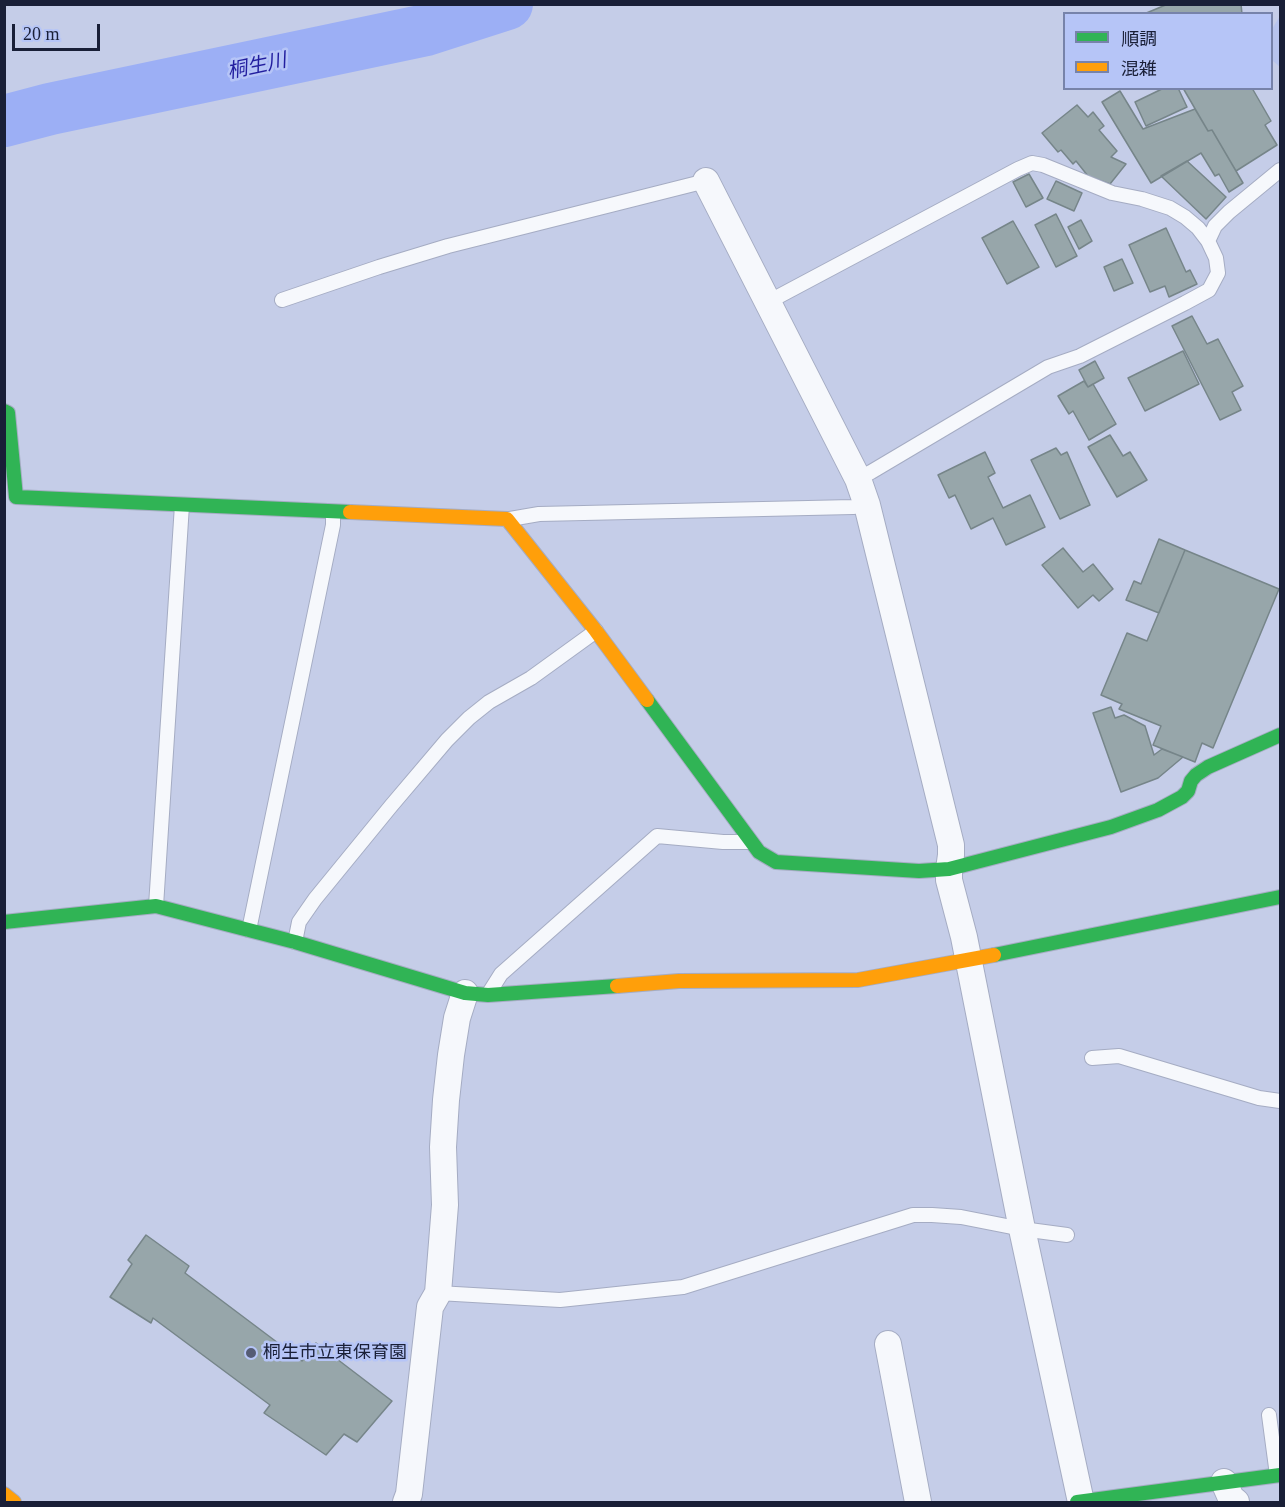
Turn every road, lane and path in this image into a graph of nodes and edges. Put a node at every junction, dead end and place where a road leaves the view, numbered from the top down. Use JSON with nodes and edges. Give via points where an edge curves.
{"nodes":[{"id":1,"x":1281,"y":170,"type":"edge"},
{"id":2,"x":706,"y":181,"type":"joint"},
{"id":3,"x":1208,"y":241,"type":"junction"},
{"id":4,"x":282,"y":300,"type":"dead end"},
{"id":5,"x":768,"y":302,"type":"junction"},
{"id":6,"x":4,"y":411,"type":"edge"},
{"id":7,"x":858,"y":478,"type":"junction"},
{"id":8,"x":10,"y":498,"type":"edge"},
{"id":9,"x":182,"y":505,"type":"junction"},
{"id":10,"x":867,"y":505,"type":"junction"},
{"id":11,"x":333,"y":512,"type":"junction"},
{"id":12,"x":507,"y":519,"type":"junction"},
{"id":13,"x":596,"y":631,"type":"junction"},
{"id":14,"x":1281,"y":735,"type":"edge"},
{"id":15,"x":753,"y":842,"type":"junction"},
{"id":16,"x":949,"y":869,"type":"junction"},
{"id":17,"x":1281,"y":897,"type":"edge"},
{"id":18,"x":156,"y":906,"type":"junction"},
{"id":19,"x":4,"y":922,"type":"edge"},
{"id":20,"x":249,"y":930,"type":"junction"},
{"id":21,"x":295,"y":942,"type":"junction"},
{"id":22,"x":969,"y":960,"type":"junction"},
{"id":23,"x":476,"y":994,"type":"junction"},
{"id":24,"x":1092,"y":1058,"type":"dead end"},
{"id":25,"x":1281,"y":1101,"type":"edge"},
{"id":26,"x":1022,"y":1229,"type":"junction"},
{"id":27,"x":1067,"y":1235,"type":"dead end"},
{"id":28,"x":438,"y":1293,"type":"junction"},
{"id":29,"x":888,"y":1344,"type":"dead end"},
{"id":30,"x":1269,"y":1414,"type":"dead end"},
{"id":31,"x":1279,"y":1475,"type":"edge"},
{"id":32,"x":1230,"y":1492,"type":"edge"},
{"id":33,"x":4,"y":1494,"type":"edge"},
{"id":34,"x":401,"y":1500,"type":"edge"},
{"id":35,"x":1079,"y":1502,"type":"edge"},
{"id":36,"x":14,"y":1503,"type":"edge"},
{"id":37,"x":918,"y":1503,"type":"edge"}],
"edges":[{"from":1,"to":3,"type":"lane","via":[[1229,212],[1215,226]]},
{"from":2,"to":4,"type":"lane","via":[[448,246]]},
{"from":2,"to":5,"type":"street"},
{"from":3,"to":5,"type":"lane","via":[[1198,228],[1170,208],[1112,193],[1032,164]]},
{"from":3,"to":7,"type":"lane","via":[[1218,273],[1209,290],[1080,356],[1048,367]]},
{"from":5,"to":7,"type":"street"},
{"from":6,"to":8,"type":"street","via":[[8,413]]},
{"from":7,"to":10,"type":"street"},
{"from":8,"to":9,"type":"street"},
{"from":9,"to":11,"type":"street"},
{"from":9,"to":18,"type":"lane"},
{"from":10,"to":12,"type":"lane","via":[[539,514]]},
{"from":10,"to":16,"type":"street","via":[[951,845]]},
{"from":11,"to":12,"type":"street"},
{"from":11,"to":20,"type":"lane"},
{"from":12,"to":13,"type":"street"},
{"from":13,"to":15,"type":"street"},
{"from":13,"to":21,"type":"lane","via":[[531,678],[489,702],[447,740],[315,899],[299,922]]},
{"from":14,"to":16,"type":"street","via":[[1208,767],[1191,781],[1182,797],[1158,810],[1111,827]]},
{"from":15,"to":16,"type":"street","via":[[759,852],[776,862],[919,871]]},
{"from":15,"to":23,"type":"lane","via":[[657,836]]},
{"from":16,"to":22,"type":"street"},
{"from":17,"to":22,"type":"street"},
{"from":18,"to":19,"type":"street"},
{"from":18,"to":20,"type":"street"},
{"from":20,"to":21,"type":"street"},
{"from":21,"to":23,"type":"street"},
{"from":22,"to":23,"type":"street","via":[[858,980],[679,981]]},
{"from":22,"to":26,"type":"street"},
{"from":23,"to":28,"type":"street","via":[[456,1027],[451,1055],[443,1146],[445,1205]]},
{"from":24,"to":25,"type":"lane","via":[[1119,1056]]},
{"from":26,"to":27,"type":"lane"},
{"from":26,"to":28,"type":"lane","via":[[961,1217],[913,1215],[683,1287],[560,1300]]},
{"from":26,"to":35,"type":"street"},
{"from":28,"to":34,"type":"street","via":[[430,1307]]},
{"from":29,"to":37,"type":"street"},
{"from":30,"to":31,"type":"lane"},
{"from":31,"to":32,"type":"street"},
{"from":32,"to":35,"type":"street"},
{"from":33,"to":36,"type":"street"}]}
